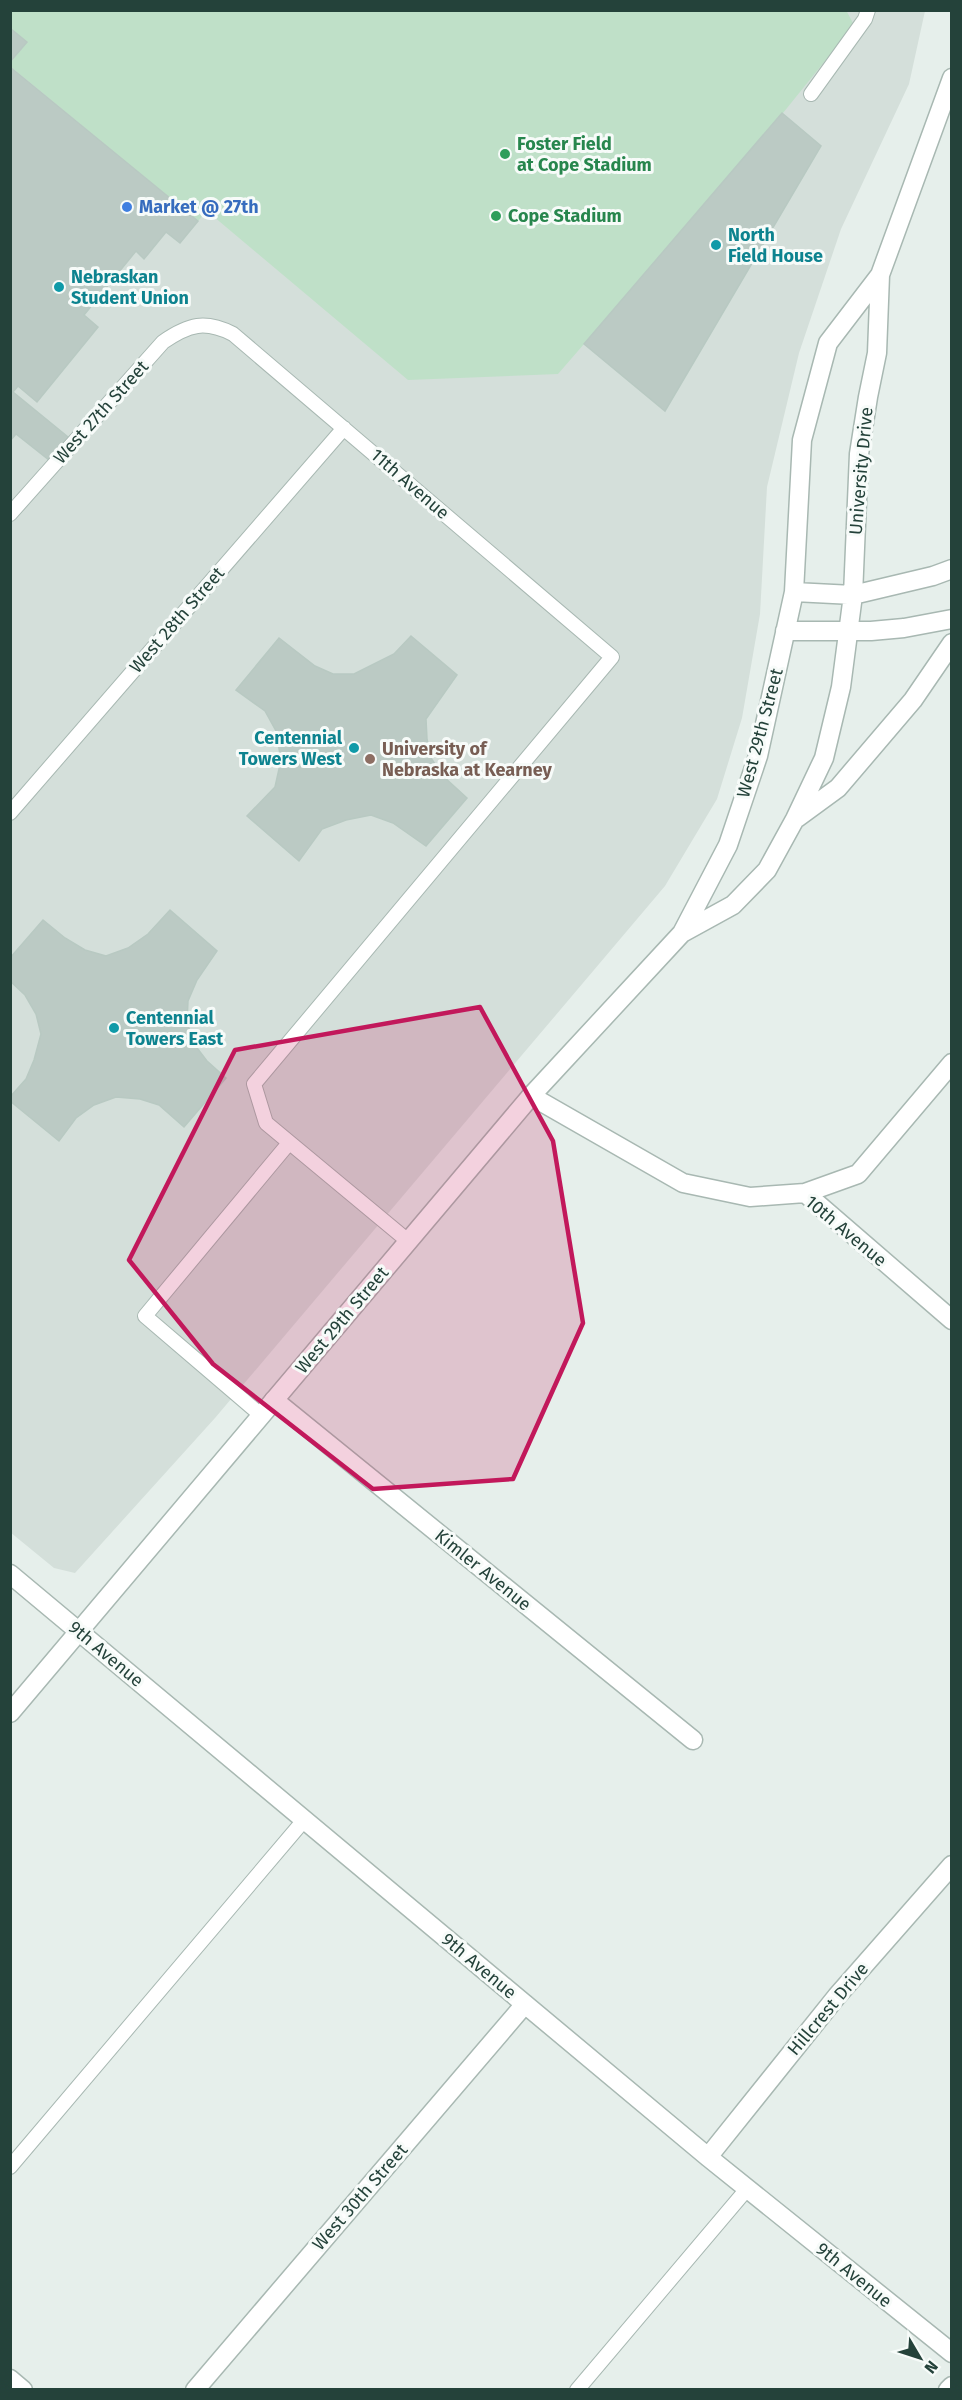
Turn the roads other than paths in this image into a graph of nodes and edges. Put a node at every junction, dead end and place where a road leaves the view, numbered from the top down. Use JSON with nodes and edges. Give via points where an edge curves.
{"nodes":[{"id":1,"x":868,"y":10,"type":"edge"},
{"id":2,"x":951,"y":78,"type":"edge"},
{"id":3,"x":811,"y":94,"type":"dead end"},
{"id":4,"x":880,"y":275,"type":"junction"},
{"id":5,"x":201,"y":325,"type":"joint"},
{"id":6,"x":344,"y":428,"type":"junction"},
{"id":7,"x":10,"y":514,"type":"edge"},
{"id":8,"x":951,"y":569,"type":"edge"},
{"id":9,"x":794,"y":592,"type":"junction"},
{"id":10,"x":853,"y":595,"type":"junction"},
{"id":11,"x":951,"y":619,"type":"edge"},
{"id":12,"x":785,"y":631,"type":"junction"},
{"id":13,"x":848,"y":631,"type":"junction"},
{"id":14,"x":951,"y":643,"type":"edge"},
{"id":15,"x":10,"y":813,"type":"edge"},
{"id":16,"x":795,"y":819,"type":"junction"},
{"id":17,"x":682,"y":933,"type":"junction"},
{"id":18,"x":951,"y":1064,"type":"edge"},
{"id":19,"x":531,"y":1096,"type":"junction"},
{"id":20,"x":290,"y":1143,"type":"junction"},
{"id":21,"x":805,"y":1193,"type":"junction"},
{"id":22,"x":408,"y":1241,"type":"junction"},
{"id":23,"x":951,"y":1320,"type":"edge"},
{"id":24,"x":274,"y":1400,"type":"junction"},
{"id":25,"x":262,"y":1416,"type":"junction"},
{"id":26,"x":10,"y":1574,"type":"edge"},
{"id":27,"x":79,"y":1632,"type":"junction"},
{"id":28,"x":10,"y":1713,"type":"edge"},
{"id":29,"x":693,"y":1740,"type":"dead end"},
{"id":30,"x":305,"y":1819,"type":"junction"},
{"id":31,"x":951,"y":1864,"type":"edge"},
{"id":32,"x":525,"y":2004,"type":"junction"},
{"id":33,"x":708,"y":2157,"type":"junction"},
{"id":34,"x":10,"y":2167,"type":"edge"},
{"id":35,"x":747,"y":2189,"type":"junction"},
{"id":36,"x":951,"y":2354,"type":"edge"},
{"id":37,"x":10,"y":2379,"type":"edge"},
{"id":38,"x":951,"y":2386,"type":"edge"},
{"id":39,"x":23,"y":2390,"type":"edge"},
{"id":40,"x":195,"y":2390,"type":"edge"},
{"id":41,"x":577,"y":2390,"type":"edge"},
{"id":42,"x":948,"y":2390,"type":"edge"}],
"edges":[{"from":1,"to":3,"type":"lane"},
{"from":2,"to":4,"type":"street","name":"University Drive"},
{"from":4,"to":9,"type":"street","name":"University Drive","via":[[828,343],[807,418],[802,440]]},
{"from":4,"to":10,"type":"street","name":"University Drive","via":[[877,353],[859,454]]},
{"from":5,"to":6,"type":"lane","name":"11th Avenue","via":[[217,326],[233,334]]},
{"from":5,"to":7,"type":"lane","name":"West 27th Street","via":[[181,329],[164,342]]},
{"from":6,"to":15,"type":"lane","name":"West 28th Street"},
{"from":6,"to":20,"type":"lane","name":"11th Avenue","via":[[612,657],[254,1084],[266,1123]]},
{"from":8,"to":10,"type":"street"},
{"from":9,"to":10,"type":"street"},
{"from":9,"to":12,"type":"street","name":"West 29th Street"},
{"from":10,"to":13,"type":"street","name":"University Drive"},
{"from":11,"to":13,"type":"street","via":[[904,628]]},
{"from":12,"to":13,"type":"street"},
{"from":12,"to":17,"type":"street","name":"West 29th Street","via":[[751,778],[728,845]]},
{"from":13,"to":16,"type":"street","name":"West 29th Street","via":[[841,687],[824,758]]},
{"from":14,"to":16,"type":"street","via":[[913,700],[838,788]]},
{"from":16,"to":17,"type":"street","name":"West 29th Street","via":[[767,870],[733,905]]},
{"from":17,"to":19,"type":"street","name":"West 29th Street"},
{"from":18,"to":21,"type":"street","via":[[858,1174]]},
{"from":19,"to":21,"type":"street","name":"10th Avenue","via":[[683,1183],[750,1197]]},
{"from":19,"to":22,"type":"street","name":"West 29th Street"},
{"from":20,"to":22,"type":"lane"},
{"from":20,"to":25,"type":"lane","via":[[146,1316]]},
{"from":21,"to":23,"type":"street","name":"10th Avenue"},
{"from":22,"to":24,"type":"street","name":"West 29th Street"},
{"from":24,"to":25,"type":"street","name":"West 29th Street"},
{"from":24,"to":29,"type":"street","name":"Kimler Avenue"},
{"from":25,"to":27,"type":"street","name":"West 29th Street"},
{"from":26,"to":27,"type":"street","name":"9th Avenue"},
{"from":27,"to":28,"type":"street","name":"West 29th Street"},
{"from":27,"to":30,"type":"street","name":"9th Avenue"},
{"from":30,"to":32,"type":"street","name":"9th Avenue"},
{"from":30,"to":34,"type":"lane"},
{"from":31,"to":33,"type":"street","name":"Hillcrest Drive","via":[[837,1996]]},
{"from":32,"to":33,"type":"street","name":"9th Avenue"},
{"from":32,"to":40,"type":"street","name":"West 30th Street"},
{"from":33,"to":35,"type":"street","name":"9th Avenue"},
{"from":35,"to":36,"type":"street","name":"9th Avenue"},
{"from":35,"to":41,"type":"lane"},
{"from":37,"to":39,"type":"street"},
{"from":38,"to":42,"type":"street"}]}
